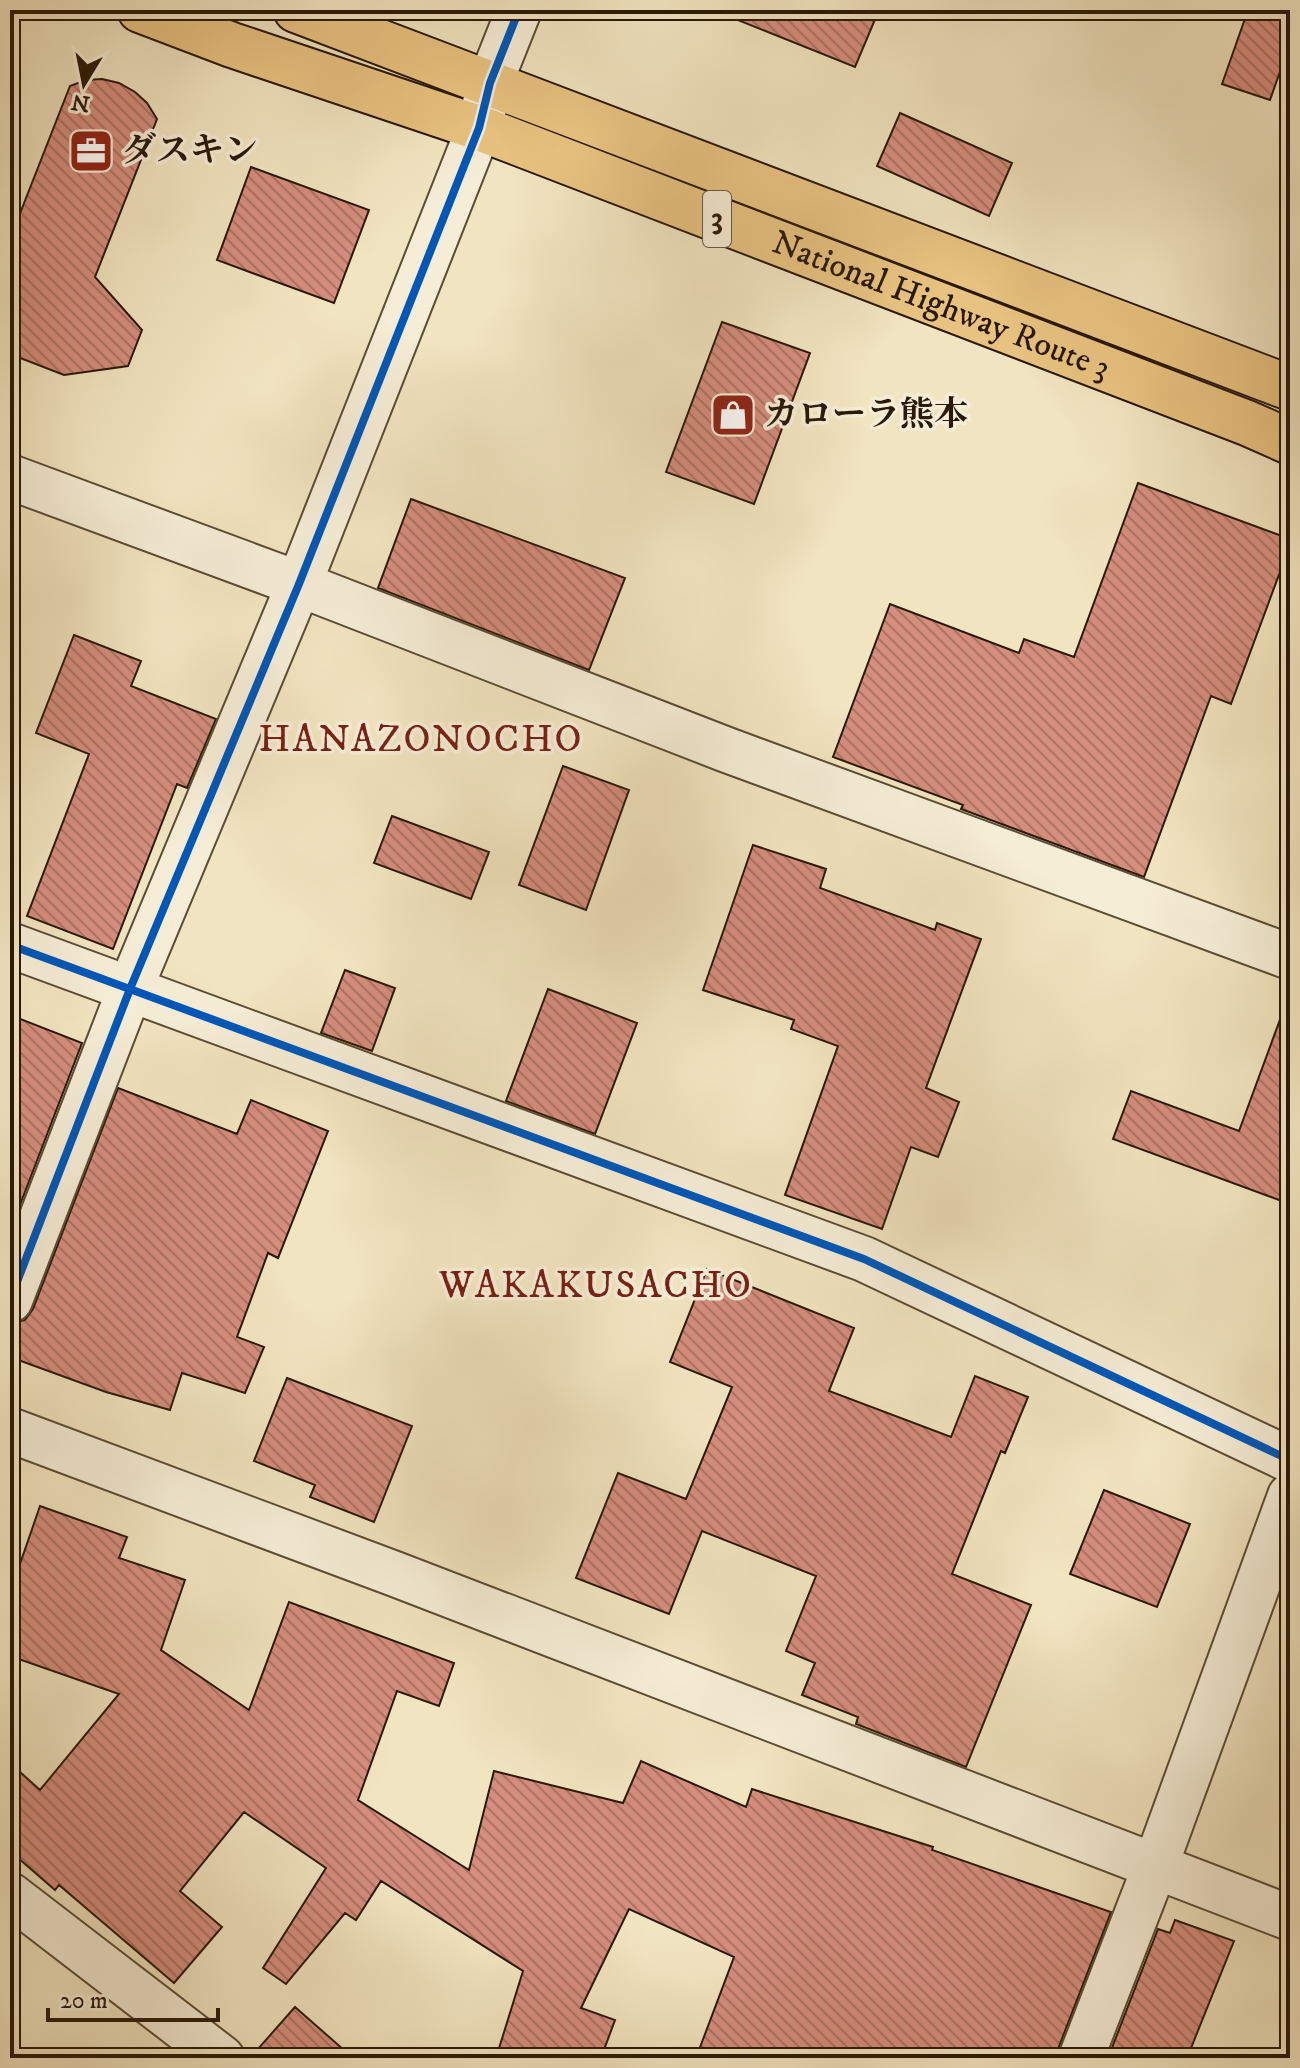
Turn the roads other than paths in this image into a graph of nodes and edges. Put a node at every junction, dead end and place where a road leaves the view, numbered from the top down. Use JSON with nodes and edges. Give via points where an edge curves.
{"nodes":[{"id":1,"x":140,"y":10,"type":"edge"},
{"id":2,"x":296,"y":10,"type":"edge"},
{"id":3,"x":519,"y":10,"type":"edge"},
{"id":4,"x":490,"y":83,"type":"junction"},
{"id":5,"x":479,"y":128,"type":"junction"},
{"id":6,"x":1290,"y":388,"type":"edge"},
{"id":7,"x":1290,"y":442,"type":"edge"},
{"id":8,"x":10,"y":477,"type":"edge"},
{"id":9,"x":299,"y":584,"type":"junction"},
{"id":10,"x":10,"y":945,"type":"edge"},
{"id":11,"x":1290,"y":957,"type":"edge"},
{"id":12,"x":130,"y":989,"type":"junction"},
{"id":13,"x":10,"y":1300,"type":"edge"},
{"id":14,"x":10,"y":1430,"type":"edge"},
{"id":15,"x":1290,"y":1460,"type":"edge"},
{"id":16,"x":1290,"y":1496,"type":"edge"},
{"id":17,"x":1155,"y":1867,"type":"junction"},
{"id":18,"x":10,"y":1895,"type":"edge"},
{"id":19,"x":1290,"y":1918,"type":"edge"},
{"id":20,"x":167,"y":2042,"type":"edge"},
{"id":21,"x":222,"y":2058,"type":"edge"},
{"id":22,"x":1081,"y":2058,"type":"edge"}],
"edges":[{"from":1,"to":5,"type":"highway","name":"National Highway Route 3","number":"3"},
{"from":2,"to":4,"type":"highway","name":"National Highway Route 3","number":"3"},
{"from":3,"to":4,"type":"street"},
{"from":4,"to":5,"type":"street"},
{"from":4,"to":6,"type":"highway","name":"National Highway Route 3","number":"3"},
{"from":5,"to":7,"type":"highway","name":"National Highway Route 3","number":"3"},
{"from":5,"to":9,"type":"street"},
{"from":8,"to":9,"type":"street"},
{"from":9,"to":11,"type":"street","via":[[727,750]]},
{"from":9,"to":12,"type":"street"},
{"from":10,"to":12,"type":"street"},
{"from":12,"to":13,"type":"street"},
{"from":12,"to":15,"type":"street","via":[[864,1259]]},
{"from":14,"to":17,"type":"street"},
{"from":16,"to":17,"type":"street"},
{"from":17,"to":19,"type":"street"},
{"from":17,"to":22,"type":"street"},
{"from":18,"to":20,"type":"street"},
{"from":20,"to":21,"type":"street"}]}
